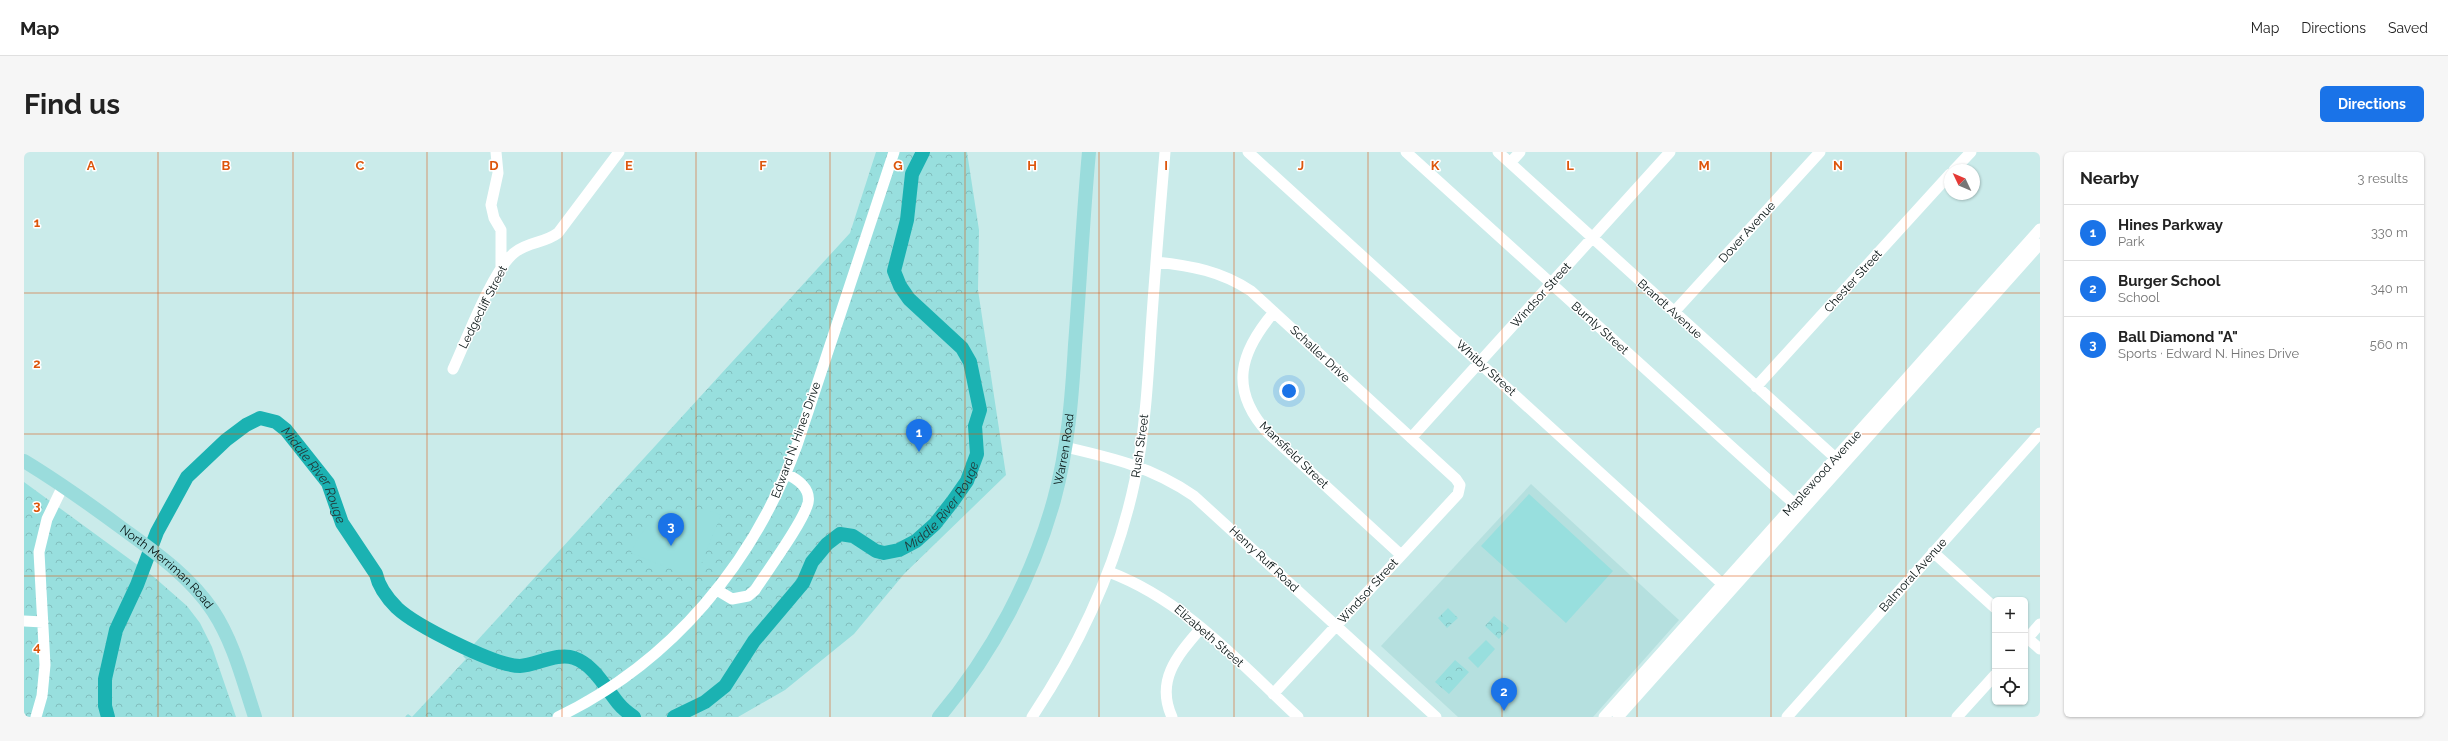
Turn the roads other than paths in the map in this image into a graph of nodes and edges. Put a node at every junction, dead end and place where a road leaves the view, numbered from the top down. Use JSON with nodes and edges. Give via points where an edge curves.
{"nodes":[{"id":1,"x":496,"y":152,"type":"edge"},
{"id":2,"x":619,"y":152,"type":"edge"},
{"id":3,"x":894,"y":152,"type":"edge"},
{"id":4,"x":1089,"y":152,"type":"edge"},
{"id":5,"x":1165,"y":152,"type":"edge"},
{"id":6,"x":1248,"y":152,"type":"edge"},
{"id":7,"x":1406,"y":152,"type":"edge"},
{"id":8,"x":1498,"y":152,"type":"edge"},
{"id":9,"x":1520,"y":152,"type":"edge"},
{"id":10,"x":1670,"y":152,"type":"edge"},
{"id":11,"x":1820,"y":152,"type":"edge"},
{"id":12,"x":1970,"y":152,"type":"edge"},
{"id":13,"x":1510,"y":163,"type":"junction"},
{"id":14,"x":1959,"y":164,"type":"edge"},
{"id":15,"x":1944,"y":181,"type":"edge"},
{"id":16,"x":2040,"y":229,"type":"edge"},
{"id":17,"x":1592,"y":238,"type":"junction"},
{"id":18,"x":2040,"y":244,"type":"edge"},
{"id":19,"x":1156,"y":262,"type":"junction"},
{"id":20,"x":501,"y":266,"type":"junction"},
{"id":21,"x":1550,"y":284,"type":"junction"},
{"id":22,"x":1274,"y":312,"type":"junction"},
{"id":23,"x":1674,"y":312,"type":"junction"},
{"id":24,"x":1940,"y":349,"type":"junction"},
{"id":25,"x":1480,"y":363,"type":"junction"},
{"id":26,"x":453,"y":369,"type":"dead end"},
{"id":27,"x":1756,"y":387,"type":"junction"},
{"id":28,"x":2040,"y":433,"type":"edge"},
{"id":29,"x":1412,"y":438,"type":"junction"},
{"id":30,"x":1065,"y":447,"type":"junction"},
{"id":31,"x":24,"y":461,"type":"edge"},
{"id":32,"x":1839,"y":462,"type":"junction"},
{"id":33,"x":1138,"y":465,"type":"junction"},
{"id":34,"x":786,"y":474,"type":"junction"},
{"id":35,"x":63,"y":486,"type":"junction"},
{"id":36,"x":1460,"y":487,"type":"joint"},
{"id":37,"x":1798,"y":507,"type":"junction"},
{"id":38,"x":1933,"y":552,"type":"junction"},
{"id":39,"x":1401,"y":555,"type":"junction"},
{"id":40,"x":1109,"y":572,"type":"junction"},
{"id":41,"x":1726,"y":587,"type":"junction"},
{"id":42,"x":717,"y":590,"type":"junction"},
{"id":43,"x":1992,"y":605,"type":"edge"},
{"id":44,"x":24,"y":621,"type":"edge"},
{"id":45,"x":43,"y":622,"type":"junction"},
{"id":46,"x":2040,"y":624,"type":"edge"},
{"id":47,"x":1336,"y":626,"type":"junction"},
{"id":48,"x":1201,"y":628,"type":"junction"},
{"id":49,"x":2028,"y":636,"type":"edge"},
{"id":50,"x":2028,"y":640,"type":"edge"},
{"id":51,"x":2040,"y":649,"type":"edge"},
{"id":52,"x":1992,"y":678,"type":"edge"},
{"id":53,"x":1273,"y":694,"type":"junction"},
{"id":54,"x":36,"y":717,"type":"edge"},
{"id":55,"x":255,"y":717,"type":"edge"},
{"id":56,"x":558,"y":717,"type":"edge"},
{"id":57,"x":939,"y":717,"type":"edge"},
{"id":58,"x":1032,"y":717,"type":"edge"},
{"id":59,"x":1172,"y":717,"type":"edge"},
{"id":60,"x":1298,"y":717,"type":"edge"},
{"id":61,"x":1436,"y":717,"type":"edge"},
{"id":62,"x":1604,"y":717,"type":"edge"},
{"id":63,"x":1618,"y":717,"type":"edge"},
{"id":64,"x":1787,"y":717,"type":"edge"},
{"id":65,"x":1957,"y":717,"type":"edge"}],
"edges":[{"from":1,"to":20,"type":"street","via":[[498,173],[492,205],[494,218],[501,230]]},
{"from":2,"to":20,"type":"street","name":"Ledgecliff Street","via":[[558,233],[546,240],[528,243]]},
{"from":3,"to":34,"type":"street","name":"Edward N. Hines Drive"},
{"from":4,"to":30,"type":"main road","name":"Warren Road","via":[[1072,394]]},
{"from":5,"to":19,"type":"street","name":"Rush Street"},
{"from":6,"to":25,"type":"street","name":"Whitby Street"},
{"from":7,"to":21,"type":"street","name":"Burnly Street"},
{"from":8,"to":13,"type":"street","name":"Brandt Avenue"},
{"from":9,"to":13,"type":"street"},
{"from":10,"to":17,"type":"street","name":"Windsor Street"},
{"from":11,"to":23,"type":"street","name":"Dover Avenue"},
{"from":12,"to":14,"type":"street"},
{"from":13,"to":17,"type":"street","name":"Brandt Avenue"},
{"from":15,"to":27,"type":"street","name":"Chester Street"},
{"from":16,"to":24,"type":"street","name":"Maplewood Avenue"},
{"from":17,"to":21,"type":"street","name":"Windsor Street"},
{"from":17,"to":23,"type":"street","name":"Brandt Avenue"},
{"from":18,"to":24,"type":"street","name":"Maplewood Avenue"},
{"from":19,"to":22,"type":"street","name":"Schaller Drive","via":[[1194,266],[1221,274],[1251,292]]},
{"from":19,"to":33,"type":"street","name":"Rush Street","via":[[1146,402]]},
{"from":20,"to":26,"type":"street","name":"Ledgecliff Street"},
{"from":21,"to":25,"type":"street","name":"Windsor Street"},
{"from":21,"to":37,"type":"street","name":"Burnly Street"},
{"from":22,"to":29,"type":"street","name":"Schaller Drive"},
{"from":22,"to":39,"type":"street","name":"Mansfield Street","via":[[1254,337],[1244,361],[1243,387],[1253,413],[1268,433]]},
{"from":23,"to":27,"type":"street","name":"Brandt Avenue"},
{"from":24,"to":32,"type":"street","name":"Maplewood Avenue"},
{"from":25,"to":29,"type":"street","name":"Windsor Street"},
{"from":25,"to":41,"type":"street","name":"Whitby Street"},
{"from":27,"to":32,"type":"street","name":"Brandt Avenue"},
{"from":28,"to":38,"type":"street","name":"Balmoral Avenue"},
{"from":29,"to":36,"type":"street","name":"Schaller Drive","via":[[1456,479]]},
{"from":30,"to":33,"type":"street","name":"Henry Ruff Road"},
{"from":30,"to":57,"type":"main road","name":"Warren Road","via":[[1054,499],[1024,582],[979,664]]},
{"from":31,"to":35,"type":"main road","name":"North Merriman Road"},
{"from":32,"to":37,"type":"street","name":"Maplewood Avenue"},
{"from":33,"to":40,"type":"street","name":"Rush Street"},
{"from":33,"to":47,"type":"street","name":"Henry Ruff Road","via":[[1171,481],[1209,508]]},
{"from":34,"to":42,"type":"street","name":"Edward N. Hines Drive","via":[[750,543]]},
{"from":34,"to":42,"type":"street","via":[[799,480],[807,490],[808,503],[796,527],[755,590],[748,596],[732,599]]},
{"from":35,"to":45,"type":"street","via":[[47,519],[38,552]]},
{"from":35,"to":55,"type":"main road","name":"North Merriman Road","via":[[162,558],[198,592],[224,630],[236,656]]},
{"from":36,"to":39,"type":"street","name":"Windsor Street","via":[[1458,494]]},
{"from":37,"to":41,"type":"street","name":"Maplewood Avenue"},
{"from":38,"to":43,"type":"street"},
{"from":38,"to":64,"type":"street","name":"Balmoral Avenue"},
{"from":39,"to":47,"type":"street","name":"Windsor Street"},
{"from":40,"to":48,"type":"street","name":"Elizabeth Street","via":[[1158,595]]},
{"from":40,"to":58,"type":"street","name":"Rush Street","via":[[1072,652]]},
{"from":41,"to":62,"type":"street","name":"Maplewood Avenue"},
{"from":41,"to":63,"type":"street","name":"Maplewood Avenue"},
{"from":42,"to":56,"type":"street","name":"Edward N. Hines Drive","via":[[669,642],[619,682]]},
{"from":44,"to":45,"type":"street"},
{"from":45,"to":54,"type":"street","via":[[45,665],[42,696]]},
{"from":46,"to":49,"type":"street"},
{"from":47,"to":53,"type":"street","name":"Windsor Street"},
{"from":47,"to":61,"type":"street","name":"Henry Ruff Road"},
{"from":48,"to":53,"type":"street","name":"Elizabeth Street"},
{"from":48,"to":59,"type":"street","via":[[1179,653],[1168,675],[1166,698]]},
{"from":50,"to":51,"type":"street"},
{"from":52,"to":65,"type":"street"},
{"from":53,"to":60,"type":"street","name":"Elizabeth Street"}]}
